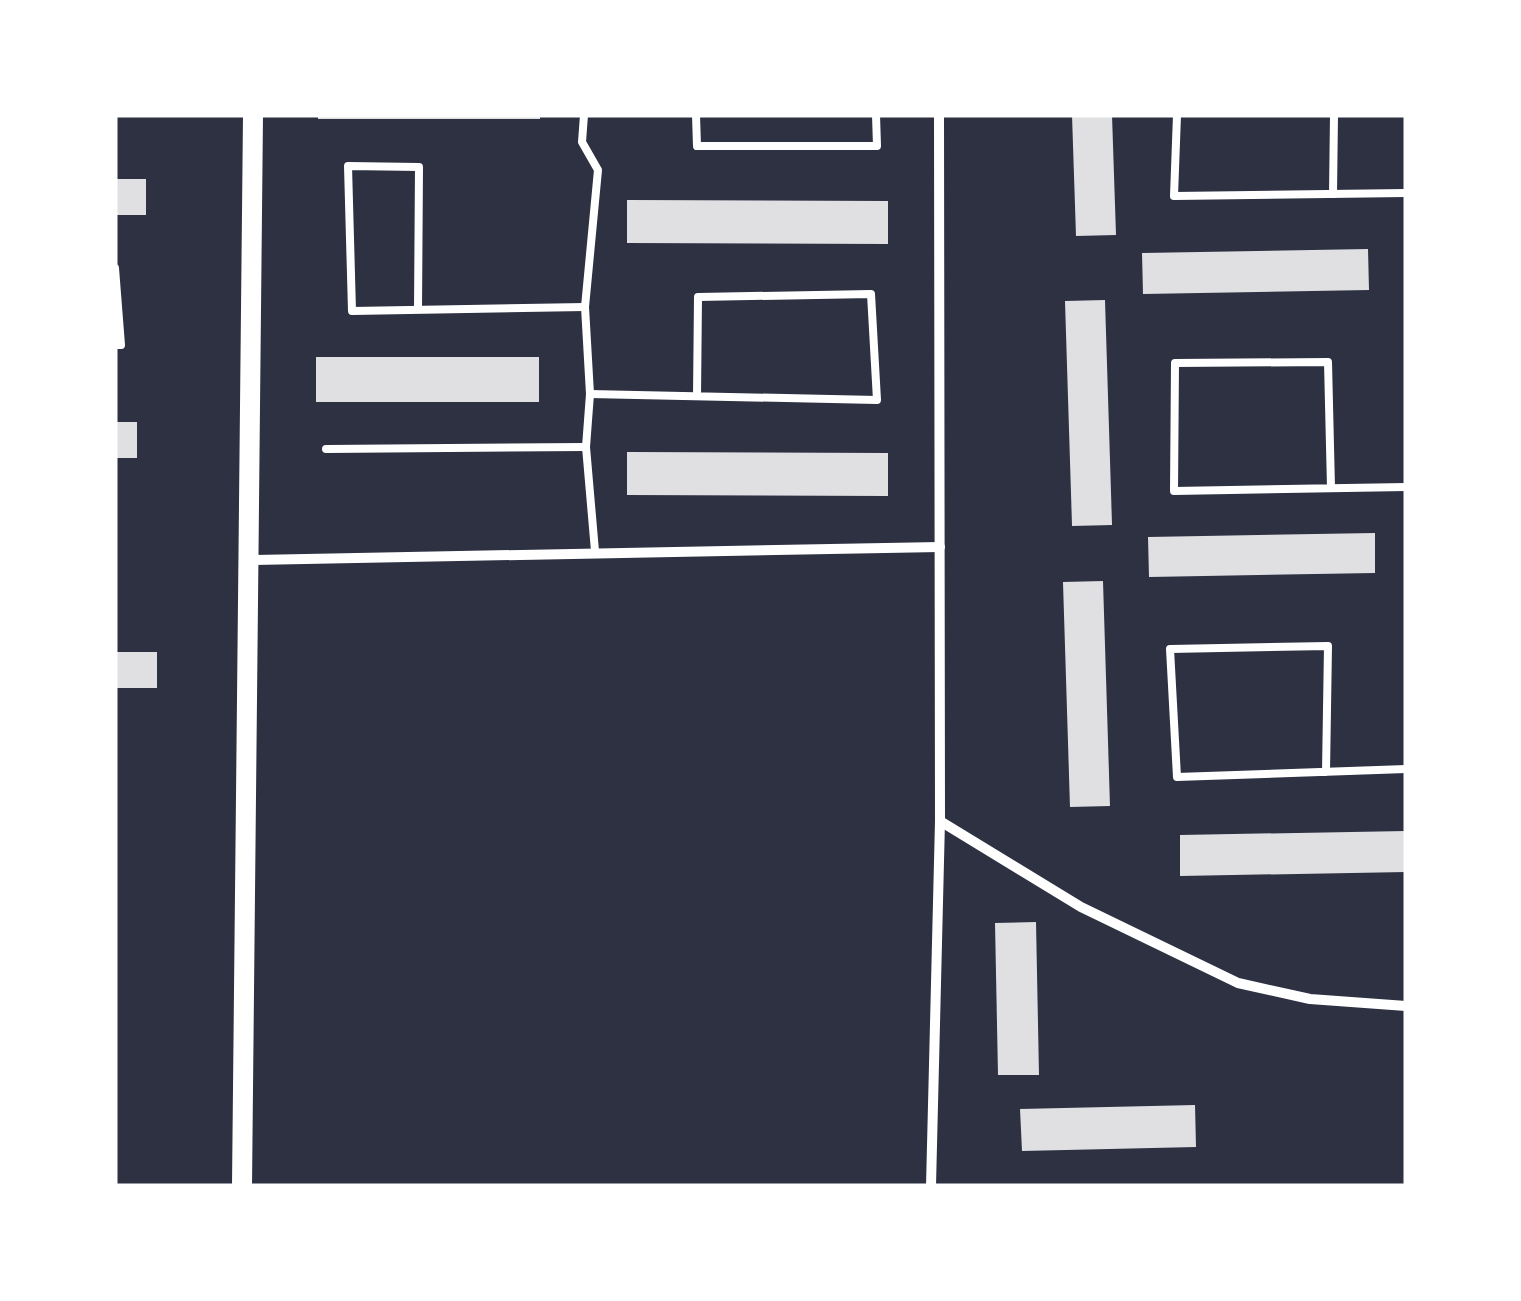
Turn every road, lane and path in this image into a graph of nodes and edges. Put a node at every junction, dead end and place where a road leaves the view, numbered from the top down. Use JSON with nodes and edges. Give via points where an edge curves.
{"nodes":[{"id":1,"x":253,"y":115,"type":"edge"},
{"id":2,"x":584,"y":115,"type":"edge"},
{"id":3,"x":696,"y":115,"type":"edge"},
{"id":4,"x":876,"y":115,"type":"edge"},
{"id":5,"x":939,"y":115,"type":"edge"},
{"id":6,"x":1177,"y":115,"type":"edge"},
{"id":7,"x":1334,"y":115,"type":"edge"},
{"id":8,"x":1406,"y":193,"type":"edge"},
{"id":9,"x":1333,"y":194,"type":"junction"},
{"id":10,"x":115,"y":268,"type":"edge"},
{"id":11,"x":585,"y":307,"type":"junction"},
{"id":12,"x":418,"y":310,"type":"junction"},
{"id":13,"x":115,"y":345,"type":"edge"},
{"id":14,"x":590,"y":394,"type":"junction"},
{"id":15,"x":697,"y":396,"type":"junction"},
{"id":16,"x":586,"y":447,"type":"junction"},
{"id":17,"x":326,"y":448,"type":"dead end"},
{"id":18,"x":1406,"y":487,"type":"edge"},
{"id":19,"x":1332,"y":488,"type":"junction"},
{"id":20,"x":940,"y":548,"type":"junction"},
{"id":21,"x":595,"y":551,"type":"junction"},
{"id":22,"x":249,"y":560,"type":"junction"},
{"id":23,"x":1406,"y":769,"type":"edge"},
{"id":24,"x":1326,"y":772,"type":"junction"},
{"id":25,"x":940,"y":821,"type":"junction"},
{"id":26,"x":1406,"y":1006,"type":"edge"},
{"id":27,"x":242,"y":1186,"type":"edge"},
{"id":28,"x":930,"y":1186,"type":"edge"}],
"edges":[{"from":1,"to":22,"type":"main road"},
{"from":2,"to":11,"type":"lane","via":[[582,142],[598,170]]},
{"from":3,"to":4,"type":"lane","via":[[697,146],[877,146]]},
{"from":5,"to":20,"type":"street"},
{"from":6,"to":9,"type":"lane","via":[[1174,196]]},
{"from":7,"to":9,"type":"lane"},
{"from":8,"to":9,"type":"lane"},
{"from":10,"to":13,"type":"lane","via":[[121,345]]},
{"from":11,"to":12,"type":"lane"},
{"from":11,"to":14,"type":"lane"},
{"from":12,"to":12,"type":"lane","via":[[352,311],[348,166],[418,167]]},
{"from":14,"to":15,"type":"lane"},
{"from":14,"to":16,"type":"lane"},
{"from":15,"to":15,"type":"lane","via":[[877,400],[871,294],[698,297]]},
{"from":16,"to":17,"type":"lane"},
{"from":16,"to":21,"type":"lane"},
{"from":18,"to":19,"type":"lane"},
{"from":19,"to":19,"type":"lane","via":[[1174,491],[1175,362],[1328,362]]},
{"from":20,"to":21,"type":"street"},
{"from":20,"to":25,"type":"street"},
{"from":21,"to":22,"type":"street"},
{"from":22,"to":27,"type":"main road"},
{"from":23,"to":24,"type":"lane"},
{"from":24,"to":24,"type":"lane","via":[[1178,777],[1170,649],[1328,646]]},
{"from":25,"to":26,"type":"street","via":[[1081,907],[1238,983],[1310,999]]},
{"from":25,"to":28,"type":"street"}]}
